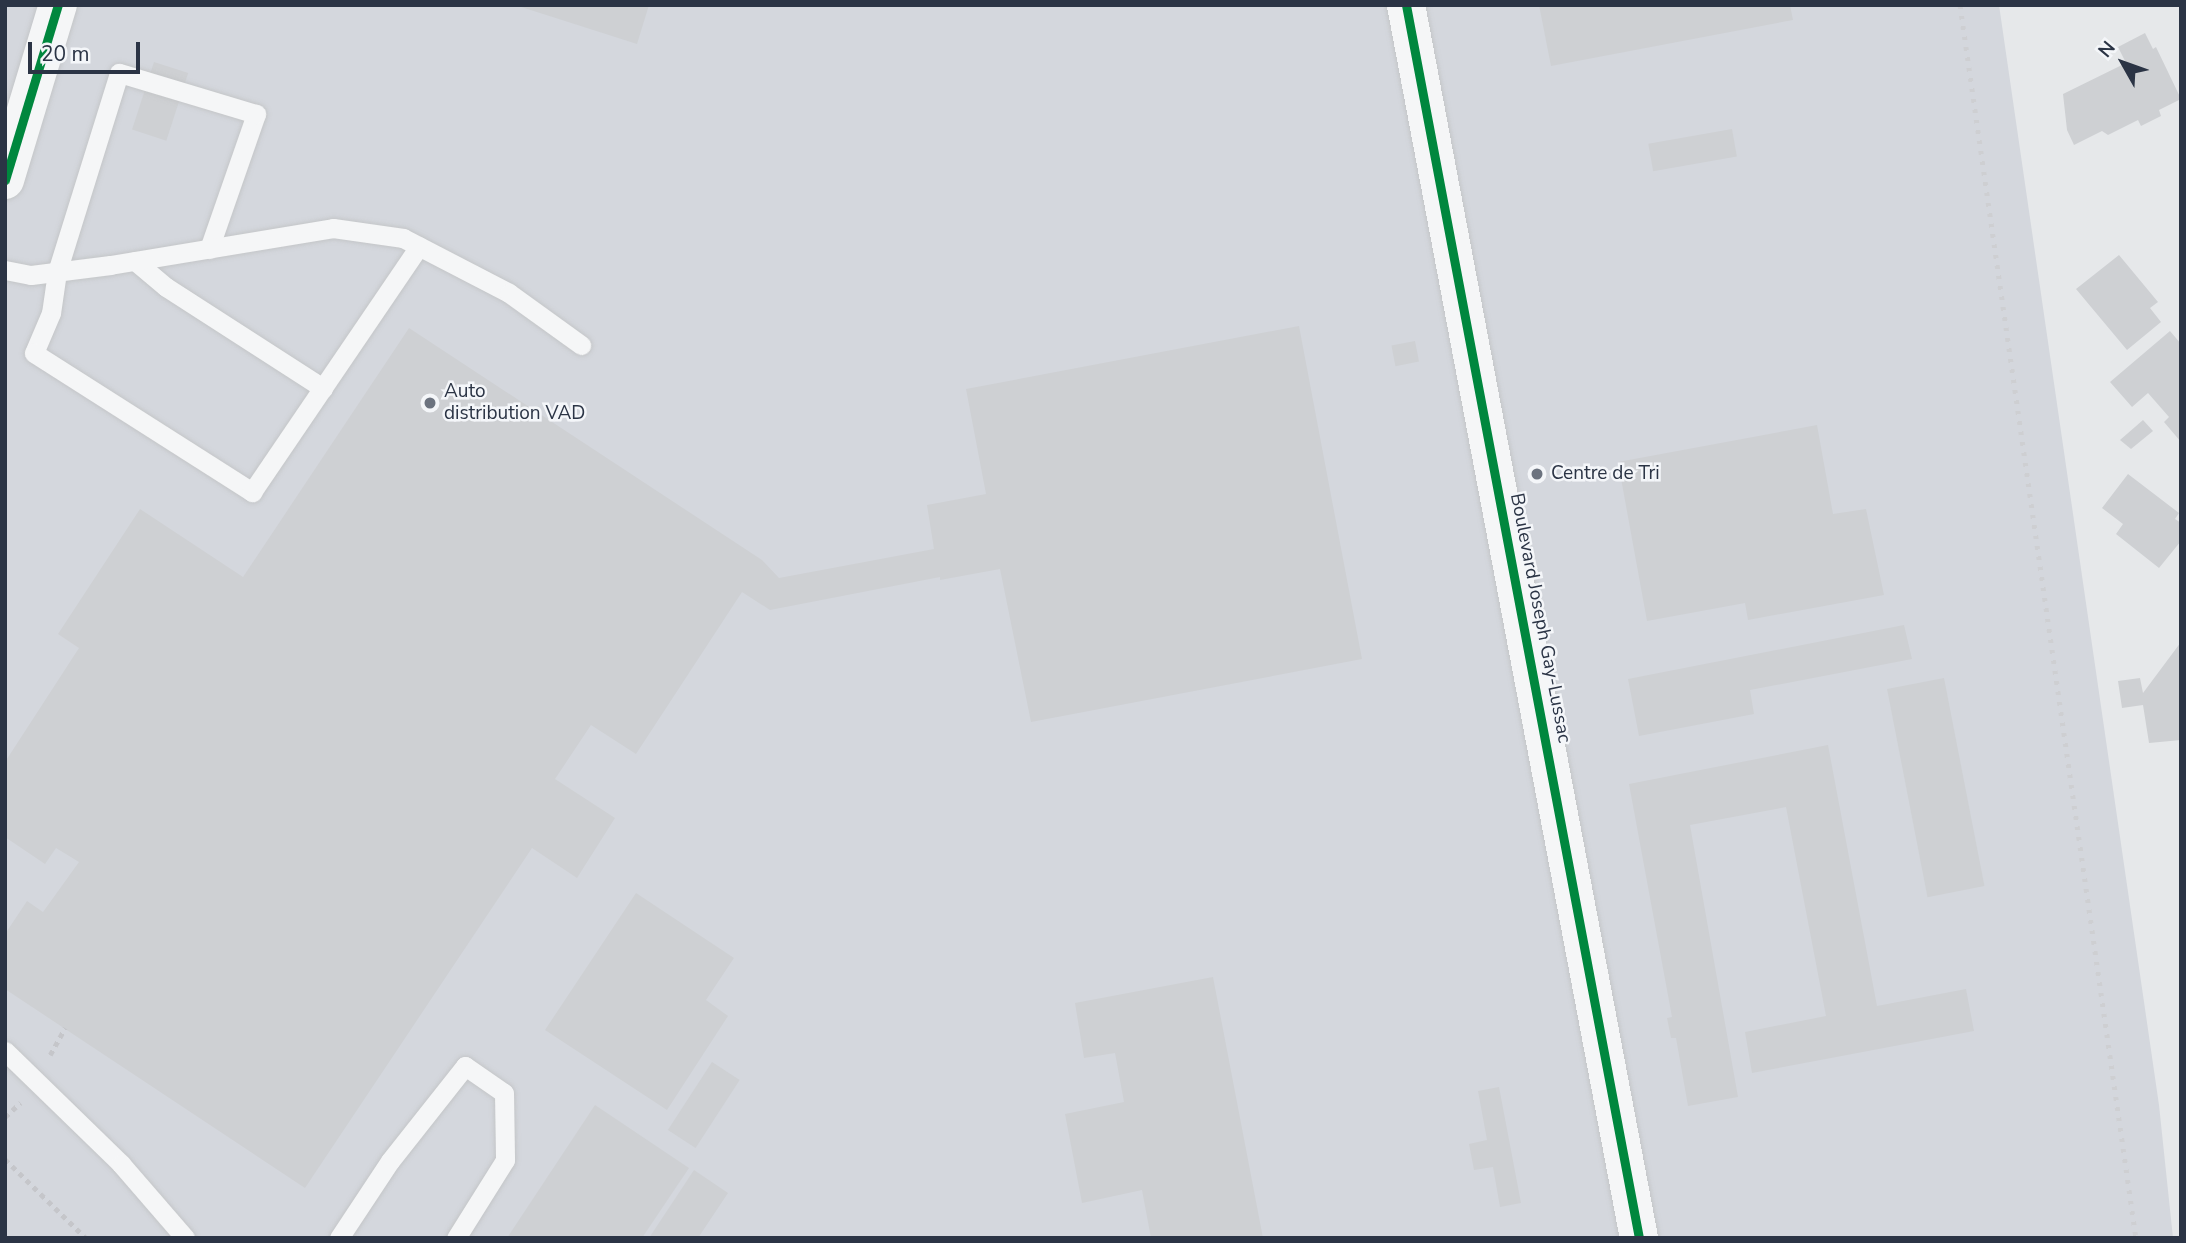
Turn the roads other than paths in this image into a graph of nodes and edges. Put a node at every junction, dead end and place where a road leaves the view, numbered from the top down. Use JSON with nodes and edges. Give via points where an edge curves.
{"nodes":[{"id":1,"x":58,"y":5,"type":"edge"},
{"id":2,"x":1406,"y":5,"type":"edge"},
{"id":3,"x":40,"y":64,"type":"junction"},
{"id":4,"x":5,"y":105,"type":"edge"},
{"id":5,"x":5,"y":180,"type":"edge"},
{"id":6,"x":419,"y":246,"type":"junction"},
{"id":7,"x":209,"y":249,"type":"junction"},
{"id":8,"x":135,"y":261,"type":"junction"},
{"id":9,"x":5,"y":270,"type":"edge"},
{"id":10,"x":57,"y":272,"type":"junction"},
{"id":11,"x":581,"y":345,"type":"dead end"},
{"id":12,"x":324,"y":388,"type":"junction"},
{"id":13,"x":5,"y":1051,"type":"edge"},
{"id":14,"x":186,"y":1238,"type":"edge"},
{"id":15,"x":339,"y":1238,"type":"edge"},
{"id":16,"x":456,"y":1238,"type":"edge"},
{"id":17,"x":1639,"y":1238,"type":"edge"}],
"edges":[{"from":1,"to":3,"type":"street"},
{"from":2,"to":17,"type":"street","name":"Boulevard Joseph Gay-Lussac"},
{"from":3,"to":4,"type":"street"},
{"from":3,"to":5,"type":"street"},
{"from":6,"to":7,"type":"lane","via":[[403,238],[333,228]]},
{"from":6,"to":11,"type":"lane","via":[[509,293]]},
{"from":6,"to":12,"type":"lane"},
{"from":7,"to":8,"type":"lane"},
{"from":7,"to":10,"type":"lane","via":[[256,114],[119,73]]},
{"from":8,"to":10,"type":"lane"},
{"from":8,"to":12,"type":"lane","via":[[166,287]]},
{"from":9,"to":10,"type":"lane","via":[[31,275]]},
{"from":10,"to":12,"type":"lane","via":[[51,313],[34,353],[252,492]]},
{"from":13,"to":14,"type":"lane","via":[[121,1164]]},
{"from":15,"to":16,"type":"lane","via":[[390,1161],[465,1066],[504,1093],[505,1160]]}]}
